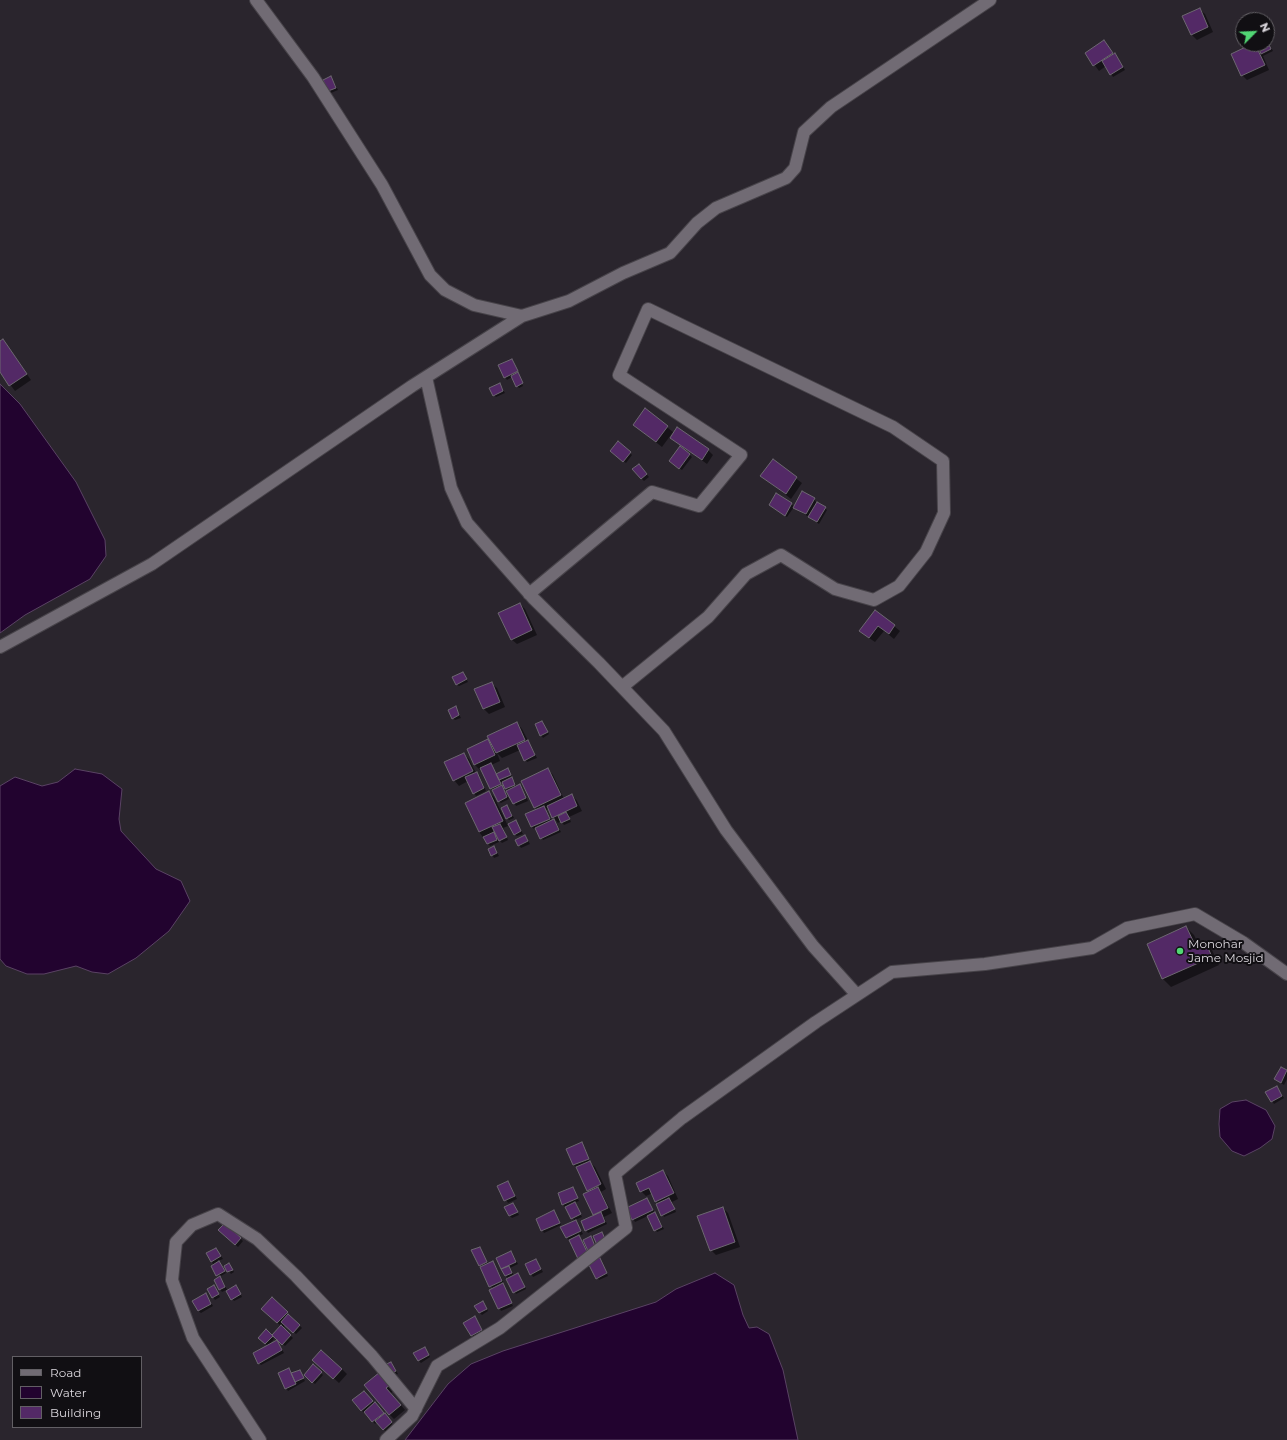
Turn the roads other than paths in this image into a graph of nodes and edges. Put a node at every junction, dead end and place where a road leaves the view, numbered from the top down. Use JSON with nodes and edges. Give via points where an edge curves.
{"nodes":[{"id":1,"x":256,"y":0,"type":"edge"},
{"id":2,"x":990,"y":0,"type":"edge"},
{"id":3,"x":522,"y":316,"type":"junction"},
{"id":4,"x":426,"y":377,"type":"junction"},
{"id":5,"x":529,"y":594,"type":"junction"},
{"id":6,"x":0,"y":647,"type":"edge"},
{"id":7,"x":622,"y":687,"type":"junction"},
{"id":8,"x":1287,"y":974,"type":"edge"},
{"id":9,"x":857,"y":995,"type":"junction"},
{"id":10,"x":416,"y":1409,"type":"junction"},
{"id":11,"x":260,"y":1440,"type":"edge"},
{"id":12,"x":386,"y":1440,"type":"edge"}],
"edges":[{"from":1,"to":3,"type":"street","via":[[313,77],[382,185],[430,275],[446,290],[474,304]]},
{"from":2,"to":3,"type":"street","via":[[831,107],[804,132],[795,168],[786,178],[716,208],[697,223],[670,253],[623,273],[569,301]]},
{"from":3,"to":4,"type":"street"},
{"from":4,"to":5,"type":"street","via":[[451,488],[467,523]]},
{"from":4,"to":6,"type":"street","via":[[152,564]]},
{"from":5,"to":7,"type":"street"},
{"from":5,"to":7,"type":"street","via":[[652,492],[699,506],[741,455],[619,375],[648,309],[893,427],[943,461],[944,513],[926,552],[899,586],[874,600],[835,589],[782,555],[746,574],[708,617]]},
{"from":7,"to":9,"type":"street","via":[[664,731],[726,830],[814,946]]},
{"from":8,"to":9,"type":"street","via":[[1244,943],[1195,914],[1127,928],[1092,948],[985,964],[892,972]]},
{"from":9,"to":10,"type":"street","via":[[682,1118],[615,1174],[626,1228],[500,1328],[437,1366]]},
{"from":10,"to":11,"type":"street","via":[[372,1356],[296,1276],[257,1239],[218,1214],[192,1225],[176,1242],[172,1280],[193,1338]]},
{"from":10,"to":12,"type":"street"}]}
